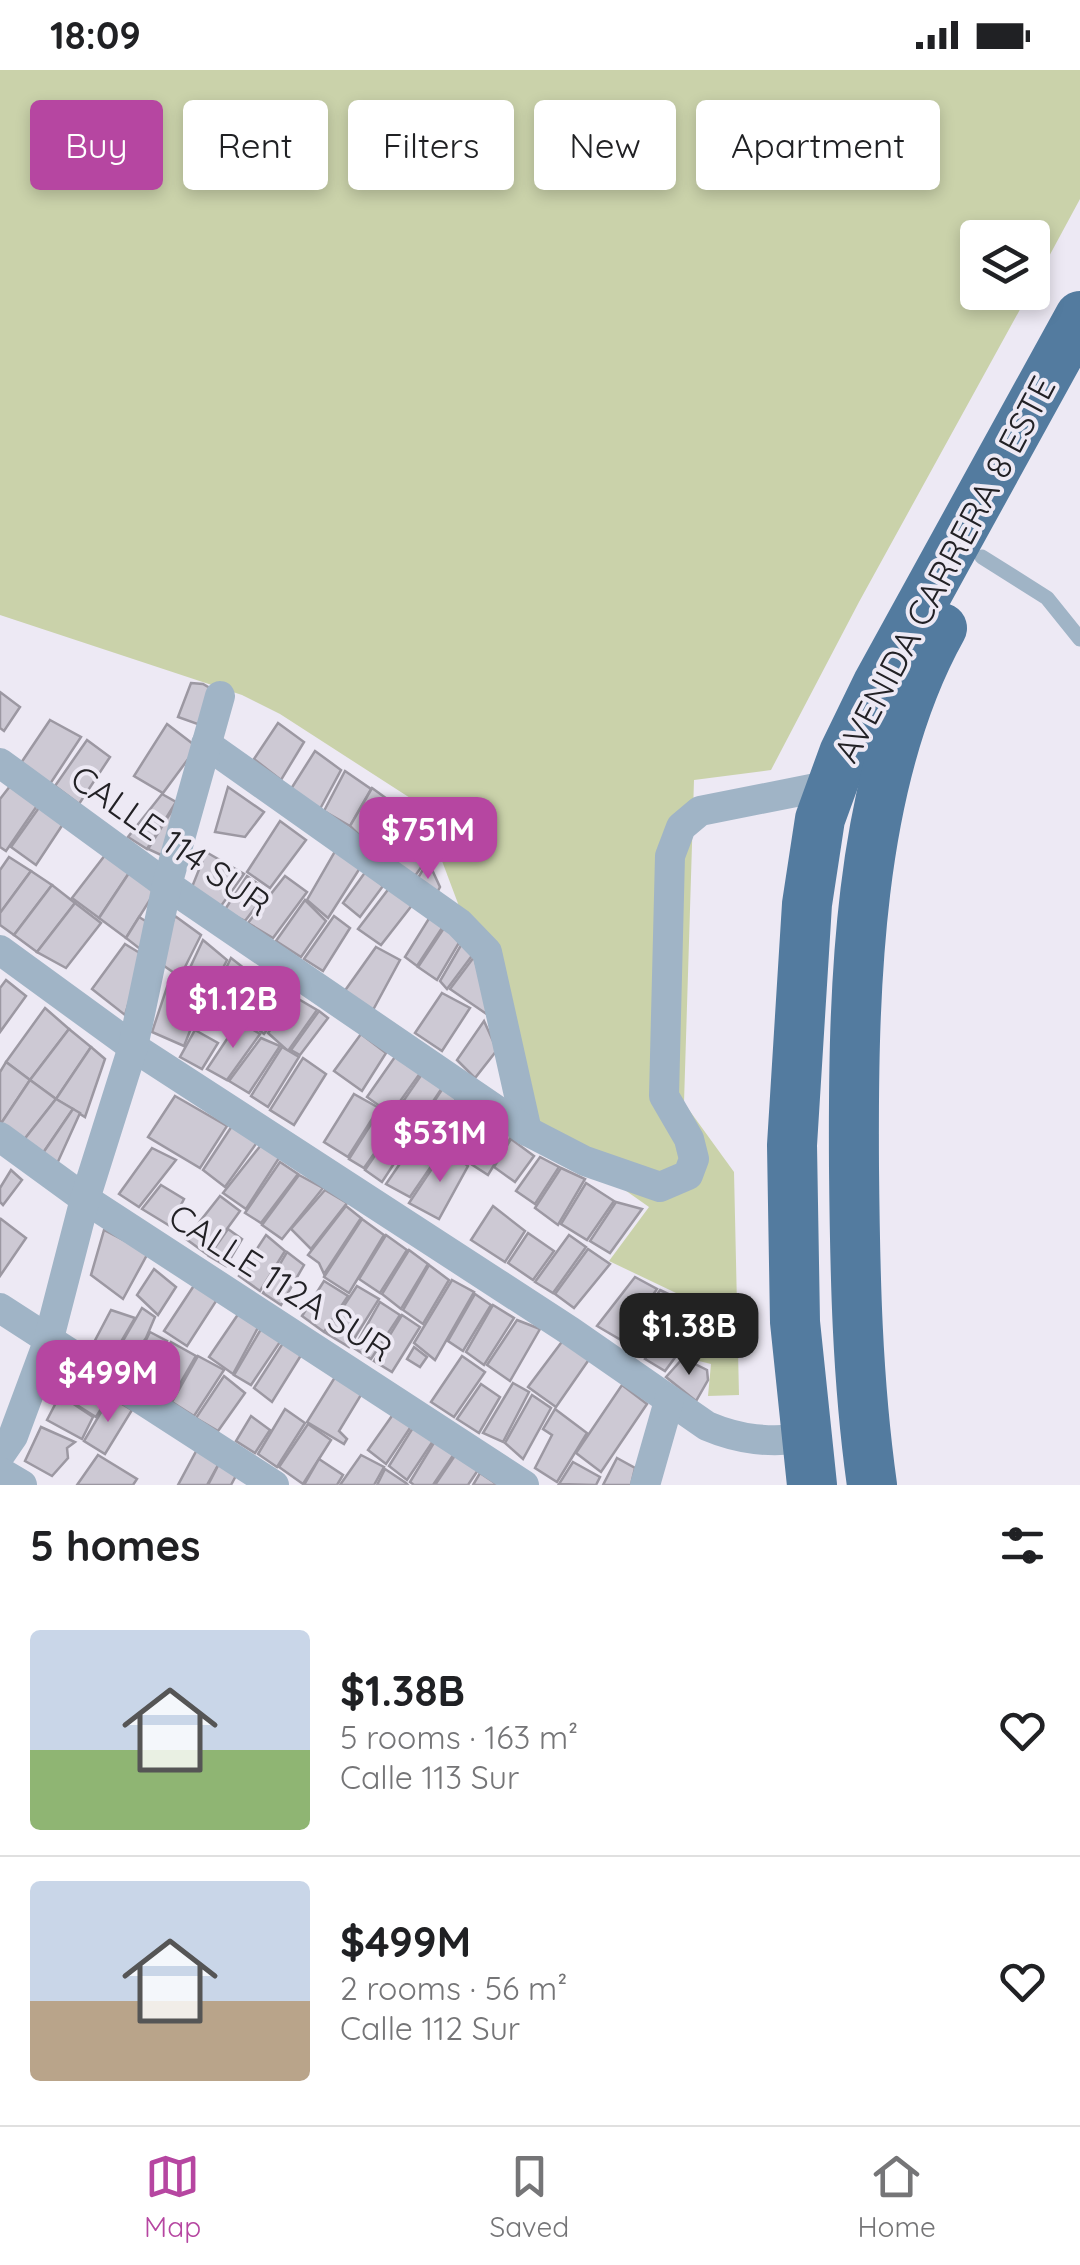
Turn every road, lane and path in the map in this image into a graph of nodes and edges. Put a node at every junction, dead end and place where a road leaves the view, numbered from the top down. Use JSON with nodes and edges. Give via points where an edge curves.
{"nodes":[{"id":1,"x":1080,"y":316,"type":"edge"},
{"id":2,"x":1080,"y":379,"type":"edge"},
{"id":3,"x":982,"y":557,"type":"junction"},
{"id":4,"x":1080,"y":639,"type":"edge"},
{"id":5,"x":220,"y":696,"type":"dead end"},
{"id":6,"x":206,"y":744,"type":"junction"},
{"id":7,"x":0,"y":763,"type":"edge"},
{"id":8,"x":831,"y":785,"type":"junction"},
{"id":9,"x":167,"y":885,"type":"junction"},
{"id":10,"x":0,"y":950,"type":"edge"},
{"id":11,"x":133,"y":1047,"type":"junction"},
{"id":12,"x":527,"y":1132,"type":"junction"},
{"id":13,"x":0,"y":1137,"type":"edge"},
{"id":14,"x":86,"y":1198,"type":"junction"},
{"id":15,"x":0,"y":1308,"type":"edge"},
{"id":16,"x":48,"y":1342,"type":"junction"},
{"id":17,"x":669,"y":1401,"type":"junction"},
{"id":18,"x":0,"y":1455,"type":"edge"},
{"id":19,"x":809,"y":1462,"type":"edge"},
{"id":20,"x":0,"y":1472,"type":"edge"},
{"id":21,"x":22,"y":1485,"type":"edge"},
{"id":22,"x":274,"y":1485,"type":"edge"},
{"id":23,"x":524,"y":1485,"type":"edge"},
{"id":24,"x":645,"y":1485,"type":"edge"},
{"id":25,"x":872,"y":1485,"type":"edge"}],
"edges":[{"from":1,"to":8,"type":"highway","name":"AVENIDA CARRERA 8 ESTE","via":[[878,682]]},
{"from":2,"to":3,"type":"highway","name":"AVENIDA CARRERA 8 ESTE"},
{"from":3,"to":4,"type":"lane","via":[[1047,598]]},
{"from":3,"to":25,"type":"highway","name":"AVENIDA CARRERA 8 ESTE","via":[[918,680],[888,768],[870,855],[854,1112],[856,1341]]},
{"from":5,"to":6,"type":"street"},
{"from":6,"to":9,"type":"street"},
{"from":6,"to":12,"type":"street","via":[[459,923],[487,952]]},
{"from":7,"to":9,"type":"street","name":"CALLE 114 SUR"},
{"from":8,"to":12,"type":"street","name":"CALLE 114 SUR","via":[[700,810],[680,827],[670,856],[664,1096],[689,1139],[694,1159],[688,1175],[660,1187],[585,1162]]},
{"from":8,"to":19,"type":"highway","name":"AVENIDA CARRERA 8 ESTE","via":[[806,904],[792,1145],[795,1322]]},
{"from":9,"to":11,"type":"street"},
{"from":9,"to":12,"type":"street","name":"CALLE 114 SUR"},
{"from":10,"to":11,"type":"street"},
{"from":11,"to":14,"type":"street"},
{"from":11,"to":17,"type":"street"},
{"from":13,"to":14,"type":"street","name":"CALLE 112A SUR"},
{"from":14,"to":16,"type":"street"},
{"from":14,"to":23,"type":"street","name":"CALLE 112A SUR"},
{"from":15,"to":16,"type":"street"},
{"from":16,"to":18,"type":"street"},
{"from":16,"to":22,"type":"street"},
{"from":17,"to":19,"type":"street","via":[[731,1436]]},
{"from":17,"to":24,"type":"street"},
{"from":20,"to":21,"type":"street"}]}
